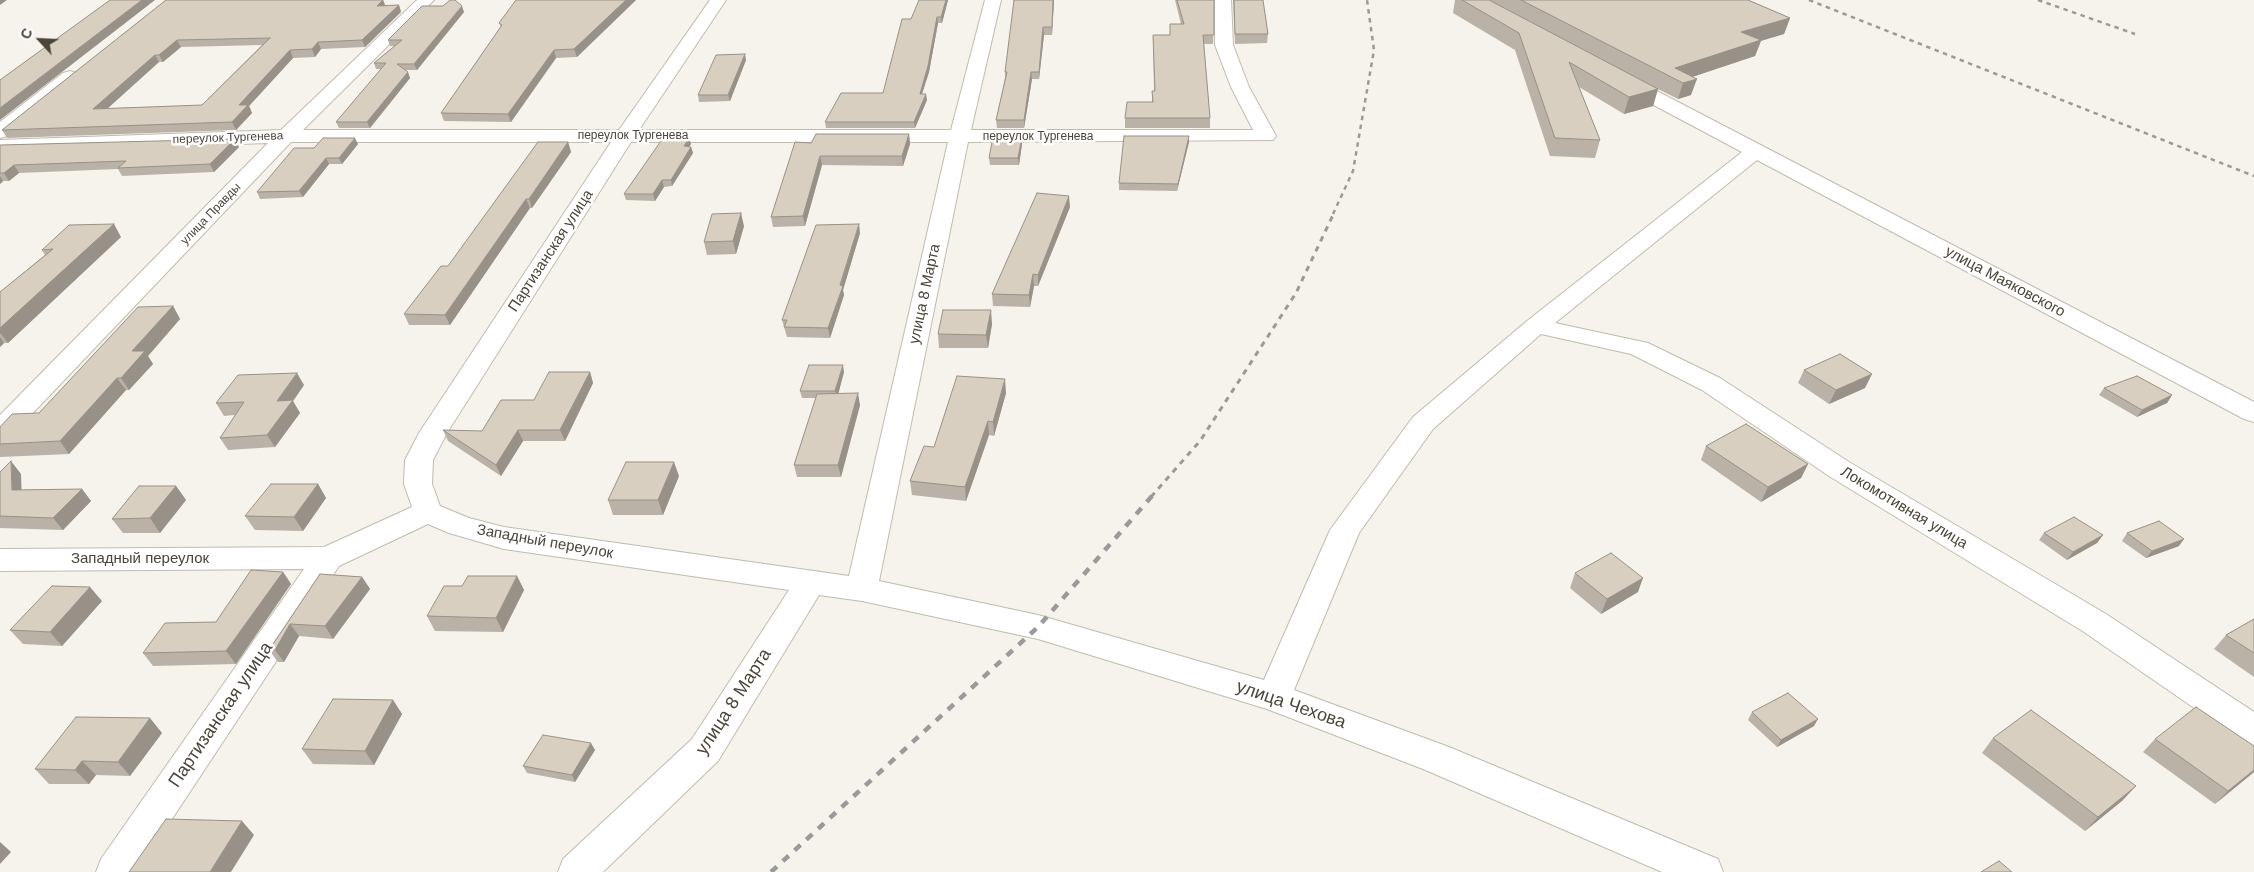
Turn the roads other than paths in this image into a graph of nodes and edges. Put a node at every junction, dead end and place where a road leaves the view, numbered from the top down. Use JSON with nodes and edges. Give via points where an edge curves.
{"nodes":[{"id":1,"x":426,"y":0,"type":"edge"},
{"id":2,"x":718,"y":0,"type":"edge"},
{"id":3,"x":993,"y":0,"type":"edge"},
{"id":4,"x":1223,"y":0,"type":"edge"},
{"id":5,"x":84,"y":66,"type":"edge"},
{"id":6,"x":1601,"y":69,"type":"edge"},
{"id":7,"x":0,"y":132,"type":"edge"},
{"id":8,"x":286,"y":136,"type":"junction"},
{"id":9,"x":625,"y":136,"type":"junction"},
{"id":10,"x":959,"y":137,"type":"junction"},
{"id":11,"x":0,"y":146,"type":"edge"},
{"id":12,"x":1756,"y":152,"type":"junction"},
{"id":13,"x":1536,"y":326,"type":"junction"},
{"id":14,"x":2254,"y":413,"type":"edge"},
{"id":15,"x":0,"y":431,"type":"edge"},
{"id":16,"x":428,"y":512,"type":"junction"},
{"id":17,"x":328,"y":558,"type":"junction"},
{"id":18,"x":0,"y":560,"type":"edge"},
{"id":19,"x":811,"y":582,"type":"junction"},
{"id":20,"x":862,"y":589,"type":"junction"},
{"id":21,"x":1274,"y":697,"type":"junction"},
{"id":22,"x":2254,"y":731,"type":"edge"},
{"id":23,"x":115,"y":872,"type":"edge"},
{"id":24,"x":577,"y":872,"type":"edge"},
{"id":25,"x":1704,"y":872,"type":"edge"}],
"edges":[{"from":1,"to":8,"type":"street","name":"улица Правды"},
{"from":2,"to":9,"type":"street","name":"Партизанская улица"},
{"from":3,"to":10,"type":"street","name":"улица 8 Марта"},
{"from":4,"to":10,"type":"street","name":"переулок Тургенева","via":[[1224,45],[1240,87],[1266,136]]},
{"from":5,"to":7,"type":"street"},
{"from":6,"to":12,"type":"street","name":"улица Маяковского"},
{"from":8,"to":9,"type":"street","name":"переулок Тургенева"},
{"from":8,"to":11,"type":"street","name":"переулок Тургенева"},
{"from":8,"to":15,"type":"street","name":"улица Правды"},
{"from":9,"to":10,"type":"street","name":"переулок Тургенева"},
{"from":9,"to":16,"type":"street","name":"Партизанская улица","via":[[433,433],[419,460],[418,484]]},
{"from":10,"to":20,"type":"street","name":"улица 8 Марта"},
{"from":12,"to":13,"type":"street"},
{"from":12,"to":14,"type":"street","name":"улица Маяковского"},
{"from":13,"to":21,"type":"street","via":[[1423,423],[1345,530]]},
{"from":13,"to":22,"type":"street","name":"Локомотивная улица","via":[[1639,348],[1711,384],[1840,469],[2095,623]]},
{"from":16,"to":17,"type":"street","name":"Западный переулок"},
{"from":16,"to":19,"type":"street","name":"Западный переулок","via":[[460,526],[504,538]]},
{"from":17,"to":18,"type":"street","name":"Западный переулок"},
{"from":17,"to":23,"type":"street","name":"Партизанская улица"},
{"from":19,"to":20,"type":"street","name":"Западный переулок"},
{"from":19,"to":24,"type":"street","name":"улица 8 Марта","via":[[705,750]]},
{"from":20,"to":21,"type":"street","name":"улица Чехова","via":[[1038,627]]},
{"from":21,"to":25,"type":"street","name":"улица Чехова","via":[[1436,758]]}]}
